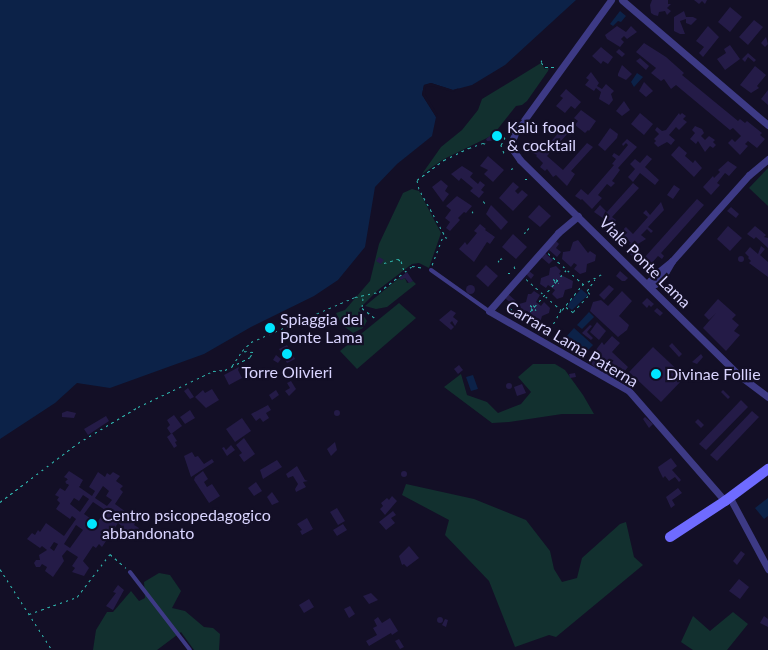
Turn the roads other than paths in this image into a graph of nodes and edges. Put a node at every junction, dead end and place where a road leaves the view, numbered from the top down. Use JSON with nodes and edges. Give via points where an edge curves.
{"nodes":[{"id":1,"x":611,"y":0,"type":"edge"},
{"id":2,"x":622,"y":0,"type":"edge"},
{"id":3,"x":768,"y":125,"type":"edge"},
{"id":4,"x":768,"y":159,"type":"edge"},
{"id":5,"x":578,"y":216,"type":"junction"},
{"id":6,"x":431,"y":270,"type":"road end"},
{"id":7,"x":649,"y":286,"type":"junction"},
{"id":8,"x":489,"y":311,"type":"junction"},
{"id":9,"x":768,"y":397,"type":"edge"},
{"id":10,"x":768,"y":469,"type":"edge"},
{"id":11,"x":728,"y":500,"type":"junction"},
{"id":12,"x":670,"y":537,"type":"dead end"},
{"id":13,"x":768,"y":569,"type":"edge"},
{"id":14,"x":130,"y":572,"type":"road end"},
{"id":15,"x":190,"y":650,"type":"edge"}],
"edges":[{"from":1,"to":5,"type":"street","name":"Viale Ponte Lama","via":[[526,116],[512,141],[513,150],[520,160]]},
{"from":2,"to":3,"type":"street"},
{"from":4,"to":7,"type":"street","via":[[656,274]]},
{"from":5,"to":7,"type":"street","name":"Viale Ponte Lama"},
{"from":5,"to":8,"type":"street","via":[[558,233]]},
{"from":6,"to":8,"type":"lane","name":"Carrara Lama Paterna"},
{"from":7,"to":9,"type":"street","name":"Viale Ponte Lama","via":[[740,376]]},
{"from":8,"to":11,"type":"street","name":"Carrara Lama Paterna","via":[[629,391]]},
{"from":10,"to":11,"type":"main road"},
{"from":11,"to":12,"type":"main road"},
{"from":11,"to":13,"type":"street","name":"Carrara Lama Paterna"},
{"from":14,"to":15,"type":"lane"}]}
